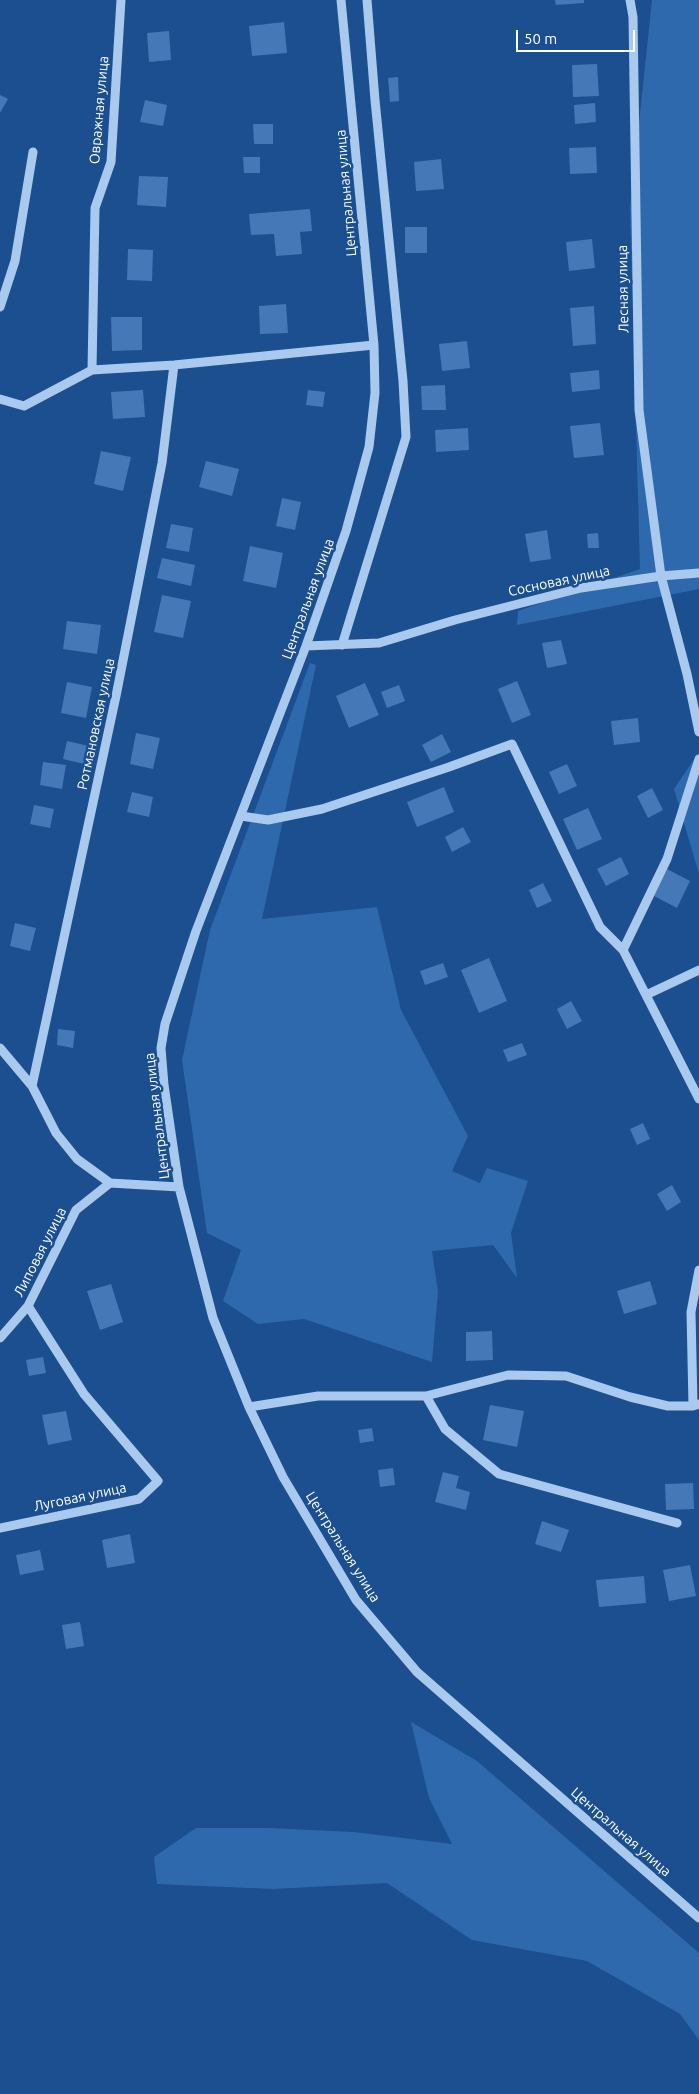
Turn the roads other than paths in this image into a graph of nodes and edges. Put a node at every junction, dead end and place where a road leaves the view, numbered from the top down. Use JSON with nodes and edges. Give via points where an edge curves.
{"nodes":[{"id":1,"x":121,"y":0,"type":"edge"},
{"id":2,"x":341,"y":0,"type":"edge"},
{"id":3,"x":367,"y":0,"type":"edge"},
{"id":4,"x":630,"y":0,"type":"edge"},
{"id":5,"x":32,"y":152,"type":"dead end"},
{"id":6,"x":0,"y":307,"type":"edge"},
{"id":7,"x":374,"y":345,"type":"junction"},
{"id":8,"x":174,"y":365,"type":"junction"},
{"id":9,"x":92,"y":370,"type":"junction"},
{"id":10,"x":0,"y":399,"type":"edge"},
{"id":11,"x":699,"y":573,"type":"edge"},
{"id":12,"x":661,"y":576,"type":"junction"},
{"id":13,"x":342,"y":644,"type":"junction"},
{"id":14,"x":306,"y":646,"type":"junction"},
{"id":15,"x":699,"y":732,"type":"edge"},
{"id":16,"x":699,"y":759,"type":"edge"},
{"id":17,"x":241,"y":816,"type":"junction"},
{"id":18,"x":623,"y":950,"type":"junction"},
{"id":19,"x":699,"y":970,"type":"edge"},
{"id":20,"x":646,"y":995,"type":"junction"},
{"id":21,"x":0,"y":1048,"type":"edge"},
{"id":22,"x":32,"y":1086,"type":"junction"},
{"id":23,"x":699,"y":1099,"type":"edge"},
{"id":24,"x":110,"y":1183,"type":"junction"},
{"id":25,"x":179,"y":1187,"type":"junction"},
{"id":26,"x":699,"y":1270,"type":"edge"},
{"id":27,"x":28,"y":1306,"type":"junction"},
{"id":28,"x":0,"y":1338,"type":"edge"},
{"id":29,"x":426,"y":1396,"type":"junction"},
{"id":30,"x":696,"y":1405,"type":"edge"},
{"id":31,"x":249,"y":1407,"type":"junction"},
{"id":32,"x":677,"y":1523,"type":"dead end"},
{"id":33,"x":0,"y":1528,"type":"edge"},
{"id":34,"x":699,"y":1918,"type":"edge"}],
"edges":[{"from":1,"to":9,"type":"street","name":"Овражная улица","via":[[111,162],[95,208]]},
{"from":2,"to":7,"type":"street","name":"Центральная улица"},
{"from":3,"to":13,"type":"street","via":[[406,437]]},
{"from":4,"to":12,"type":"street","name":"Лесная улица","via":[[633,17],[639,410]]},
{"from":5,"to":6,"type":"street","via":[[15,260]]},
{"from":7,"to":8,"type":"street"},
{"from":7,"to":14,"type":"street","name":"Центральная улица","via":[[376,393],[368,447],[346,531]]},
{"from":8,"to":9,"type":"street"},
{"from":8,"to":22,"type":"street","name":"Ротмановская улица","via":[[162,463],[124,657]]},
{"from":9,"to":10,"type":"street","via":[[24,406]]},
{"from":11,"to":12,"type":"street","name":"Сосновая улица"},
{"from":12,"to":13,"type":"street","name":"Сосновая улица","via":[[581,588],[379,643]]},
{"from":12,"to":15,"type":"street"},
{"from":13,"to":14,"type":"street","name":"Сосновая улица"},
{"from":14,"to":17,"type":"street","name":"Центральная улица"},
{"from":16,"to":18,"type":"street","via":[[667,859]]},
{"from":17,"to":18,"type":"street","via":[[268,820],[322,809],[512,744],[600,927]]},
{"from":17,"to":25,"type":"street","name":"Центральная улица","via":[[196,931],[165,1024],[161,1048]]},
{"from":18,"to":20,"type":"street"},
{"from":19,"to":20,"type":"street"},
{"from":20,"to":23,"type":"street"},
{"from":21,"to":22,"type":"street"},
{"from":22,"to":24,"type":"street","via":[[56,1133],[77,1159]]},
{"from":24,"to":25,"type":"street","name":"Центральная улица"},
{"from":24,"to":27,"type":"street","name":"Липовая улица","via":[[76,1210]]},
{"from":25,"to":31,"type":"street","name":"Центральная улица","via":[[213,1318]]},
{"from":26,"to":30,"type":"street","via":[[691,1312]]},
{"from":27,"to":28,"type":"street","name":"Липовая улица"},
{"from":27,"to":33,"type":"street","name":"Луговая улица","via":[[84,1394],[158,1481],[139,1499]]},
{"from":29,"to":30,"type":"street","via":[[508,1375],[566,1376],[630,1398],[668,1406]]},
{"from":29,"to":31,"type":"street","via":[[318,1396]]},
{"from":29,"to":32,"type":"street","via":[[445,1429],[499,1474]]},
{"from":31,"to":34,"type":"street","name":"Центральная улица","via":[[283,1477],[333,1564],[356,1600],[417,1672]]}]}
